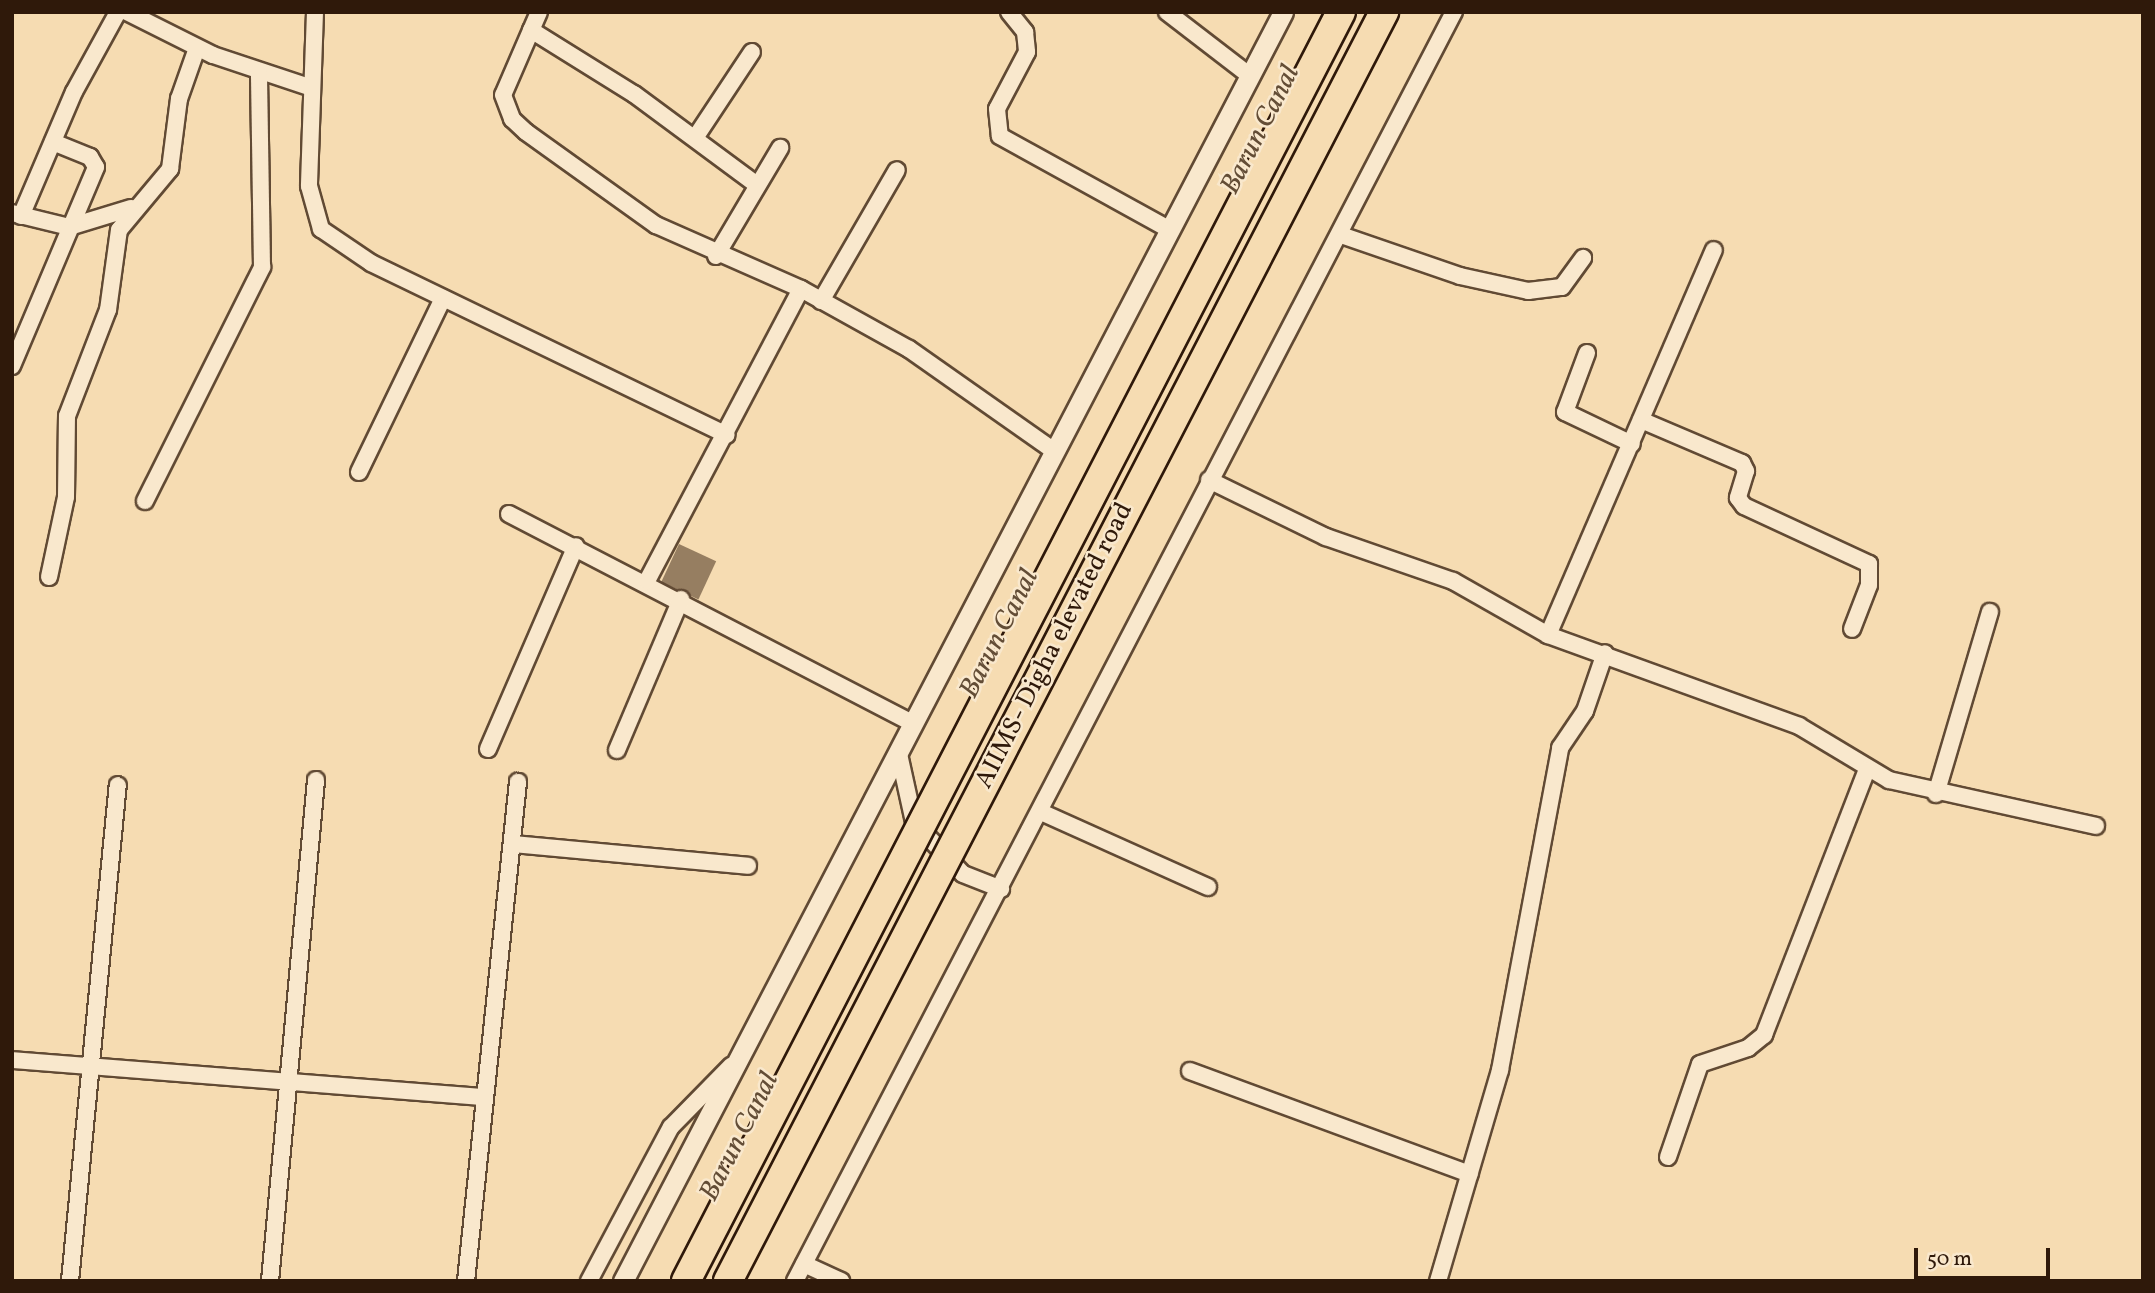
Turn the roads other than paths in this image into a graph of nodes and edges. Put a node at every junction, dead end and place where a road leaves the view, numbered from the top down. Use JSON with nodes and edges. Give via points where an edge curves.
{"nodes":[{"id":1,"x":118,"y":12,"type":"edge"},
{"id":2,"x":127,"y":12,"type":"edge"},
{"id":3,"x":315,"y":12,"type":"edge"},
{"id":4,"x":539,"y":12,"type":"edge"},
{"id":5,"x":1009,"y":12,"type":"edge"},
{"id":6,"x":1167,"y":12,"type":"edge"},
{"id":7,"x":1283,"y":12,"type":"edge"},
{"id":8,"x":1341,"y":12,"type":"edge"},
{"id":9,"x":1384,"y":12,"type":"edge"},
{"id":10,"x":1454,"y":12,"type":"edge"},
{"id":11,"x":531,"y":30,"type":"junction"},
{"id":12,"x":197,"y":48,"type":"junction"},
{"id":13,"x":752,"y":52,"type":"dead end"},
{"id":14,"x":259,"y":72,"type":"junction"},
{"id":15,"x":1250,"y":76,"type":"junction"},
{"id":16,"x":312,"y":88,"type":"junction"},
{"id":17,"x":695,"y":138,"type":"junction"},
{"id":18,"x":52,"y":142,"type":"junction"},
{"id":19,"x":780,"y":148,"type":"dead end"},
{"id":20,"x":897,"y":170,"type":"dead end"},
{"id":21,"x":757,"y":185,"type":"junction"},
{"id":22,"x":131,"y":208,"type":"junction"},
{"id":23,"x":17,"y":215,"type":"edge"},
{"id":24,"x":76,"y":225,"type":"junction"},
{"id":25,"x":1170,"y":230,"type":"junction"},
{"id":26,"x":1341,"y":235,"type":"junction"},
{"id":27,"x":1714,"y":250,"type":"dead end"},
{"id":28,"x":716,"y":256,"type":"junction"},
{"id":29,"x":1583,"y":258,"type":"dead end"},
{"id":30,"x":801,"y":289,"type":"junction"},
{"id":31,"x":443,"y":298,"type":"junction"},
{"id":32,"x":821,"y":301,"type":"junction"},
{"id":33,"x":1587,"y":353,"type":"dead end"},
{"id":34,"x":12,"y":366,"type":"edge"},
{"id":35,"x":1641,"y":420,"type":"junction"},
{"id":36,"x":727,"y":435,"type":"junction"},
{"id":37,"x":1632,"y":444,"type":"junction"},
{"id":38,"x":1054,"y":451,"type":"junction"},
{"id":39,"x":359,"y":472,"type":"dead end"},
{"id":40,"x":1209,"y":480,"type":"junction"},
{"id":41,"x":145,"y":501,"type":"dead end"},
{"id":42,"x":509,"y":514,"type":"dead end"},
{"id":43,"x":576,"y":546,"type":"junction"},
{"id":44,"x":49,"y":578,"type":"dead end"},
{"id":45,"x":647,"y":581,"type":"junction"},
{"id":46,"x":681,"y":599,"type":"junction"},
{"id":47,"x":1990,"y":612,"type":"dead end"},
{"id":48,"x":1852,"y":629,"type":"dead end"},
{"id":49,"x":1548,"y":635,"type":"junction"},
{"id":50,"x":1605,"y":653,"type":"junction"},
{"id":51,"x":914,"y":724,"type":"junction"},
{"id":52,"x":488,"y":749,"type":"dead end"},
{"id":53,"x":617,"y":750,"type":"dead end"},
{"id":54,"x":899,"y":754,"type":"junction"},
{"id":55,"x":1867,"y":770,"type":"junction"},
{"id":56,"x":316,"y":780,"type":"dead end"},
{"id":57,"x":518,"y":782,"type":"dead end"},
{"id":58,"x":118,"y":785,"type":"dead end"},
{"id":59,"x":1936,"y":794,"type":"junction"},
{"id":60,"x":1041,"y":812,"type":"junction"},
{"id":61,"x":2096,"y":826,"type":"dead end"},
{"id":62,"x":513,"y":844,"type":"junction"},
{"id":63,"x":748,"y":866,"type":"dead end"},
{"id":64,"x":1208,"y":887,"type":"dead end"},
{"id":65,"x":1001,"y":889,"type":"junction"},
{"id":66,"x":739,"y":1059,"type":"junction"},
{"id":67,"x":12,"y":1060,"type":"edge"},
{"id":68,"x":89,"y":1070,"type":"junction"},
{"id":69,"x":1190,"y":1071,"type":"dead end"},
{"id":70,"x":286,"y":1087,"type":"junction"},
{"id":71,"x":484,"y":1097,"type":"junction"},
{"id":72,"x":1668,"y":1157,"type":"dead end"},
{"id":73,"x":1470,"y":1174,"type":"junction"},
{"id":74,"x":804,"y":1264,"type":"junction"},
{"id":75,"x":70,"y":1281,"type":"edge"},
{"id":76,"x":270,"y":1281,"type":"edge"},
{"id":77,"x":466,"y":1281,"type":"edge"},
{"id":78,"x":589,"y":1281,"type":"edge"},
{"id":79,"x":623,"y":1281,"type":"edge"},
{"id":80,"x":686,"y":1281,"type":"edge"},
{"id":81,"x":728,"y":1281,"type":"edge"},
{"id":82,"x":796,"y":1281,"type":"edge"},
{"id":83,"x":841,"y":1281,"type":"edge"},
{"id":84,"x":1438,"y":1281,"type":"edge"}],
"edges":[{"from":1,"to":18,"type":"street"},
{"from":2,"to":12,"type":"street"},
{"from":3,"to":16,"type":"street"},
{"from":4,"to":11,"type":"street"},
{"from":5,"to":25,"type":"street","via":[[1025,32],[1027,52],[997,109],[1000,136]]},
{"from":6,"to":15,"type":"street"},
{"from":7,"to":15,"type":"street"},
{"from":8,"to":80,"type":"highway","name":"AIIMS- Digha elevated road","bridge":true},
{"from":9,"to":81,"type":"highway","name":"AIIMS- Digha elevated road","bridge":true},
{"from":10,"to":26,"type":"street"},
{"from":11,"to":17,"type":"street"},
{"from":11,"to":28,"type":"street","via":[[503,95],[512,119],[584,178]]},
{"from":12,"to":14,"type":"street"},
{"from":12,"to":22,"type":"street","via":[[179,99],[170,169]]},
{"from":13,"to":17,"type":"street"},
{"from":14,"to":16,"type":"street"},
{"from":14,"to":41,"type":"street","via":[[262,267]]},
{"from":15,"to":25,"type":"street"},
{"from":16,"to":31,"type":"street","via":[[309,186],[321,229],[371,263]]},
{"from":17,"to":21,"type":"street"},
{"from":18,"to":23,"type":"street"},
{"from":18,"to":24,"type":"street","via":[[95,162]]},
{"from":19,"to":21,"type":"street"},
{"from":20,"to":32,"type":"street"},
{"from":21,"to":28,"type":"street"},
{"from":22,"to":24,"type":"street"},
{"from":22,"to":44,"type":"street","via":[[119,230],[102,330],[67,416],[66,497]]},
{"from":23,"to":24,"type":"street"},
{"from":24,"to":34,"type":"street"},
{"from":25,"to":38,"type":"street"},
{"from":26,"to":29,"type":"street","via":[[1460,276],[1528,291],[1562,287]]},
{"from":26,"to":40,"type":"street"},
{"from":27,"to":35,"type":"street"},
{"from":28,"to":30,"type":"street"},
{"from":30,"to":32,"type":"street"},
{"from":30,"to":36,"type":"street"},
{"from":31,"to":36,"type":"street"},
{"from":31,"to":39,"type":"street"},
{"from":32,"to":38,"type":"street","via":[[909,349]]},
{"from":33,"to":37,"type":"street","via":[[1565,412]]},
{"from":35,"to":37,"type":"street"},
{"from":35,"to":48,"type":"street","via":[[1742,463],[1746,471],[1738,498],[1744,506],[1870,564],[1869,584]]},
{"from":36,"to":45,"type":"street"},
{"from":37,"to":49,"type":"street"},
{"from":38,"to":51,"type":"street"},
{"from":40,"to":49,"type":"street","via":[[1326,537],[1453,581]]},
{"from":40,"to":60,"type":"street"},
{"from":42,"to":43,"type":"street"},
{"from":43,"to":45,"type":"street"},
{"from":43,"to":52,"type":"street"},
{"from":45,"to":46,"type":"street"},
{"from":46,"to":51,"type":"street"},
{"from":46,"to":53,"type":"street"},
{"from":47,"to":59,"type":"street"},
{"from":49,"to":50,"type":"street"},
{"from":50,"to":55,"type":"street","via":[[1799,726]]},
{"from":50,"to":73,"type":"street","via":[[1585,711],[1560,748],[1500,1070]]},
{"from":51,"to":54,"type":"street"},
{"from":54,"to":65,"type":"street","bridge":true,"via":[[914,822],[956,867]]},
{"from":54,"to":66,"type":"street"},
{"from":55,"to":59,"type":"street"},
{"from":55,"to":72,"type":"street","via":[[1764,1035],[1748,1048],[1700,1064]]},
{"from":56,"to":70,"type":"street"},
{"from":57,"to":62,"type":"street"},
{"from":58,"to":68,"type":"street"},
{"from":59,"to":61,"type":"street"},
{"from":60,"to":64,"type":"street"},
{"from":60,"to":65,"type":"street"},
{"from":62,"to":63,"type":"street"},
{"from":62,"to":71,"type":"street"},
{"from":65,"to":74,"type":"street"},
{"from":66,"to":78,"type":"street","via":[[671,1127]]},
{"from":66,"to":79,"type":"street"},
{"from":67,"to":68,"type":"street"},
{"from":68,"to":70,"type":"street"},
{"from":68,"to":75,"type":"street"},
{"from":69,"to":73,"type":"street"},
{"from":70,"to":71,"type":"street"},
{"from":70,"to":76,"type":"street"},
{"from":71,"to":77,"type":"street"},
{"from":73,"to":84,"type":"street"},
{"from":74,"to":82,"type":"street"},
{"from":74,"to":83,"type":"street"}]}
